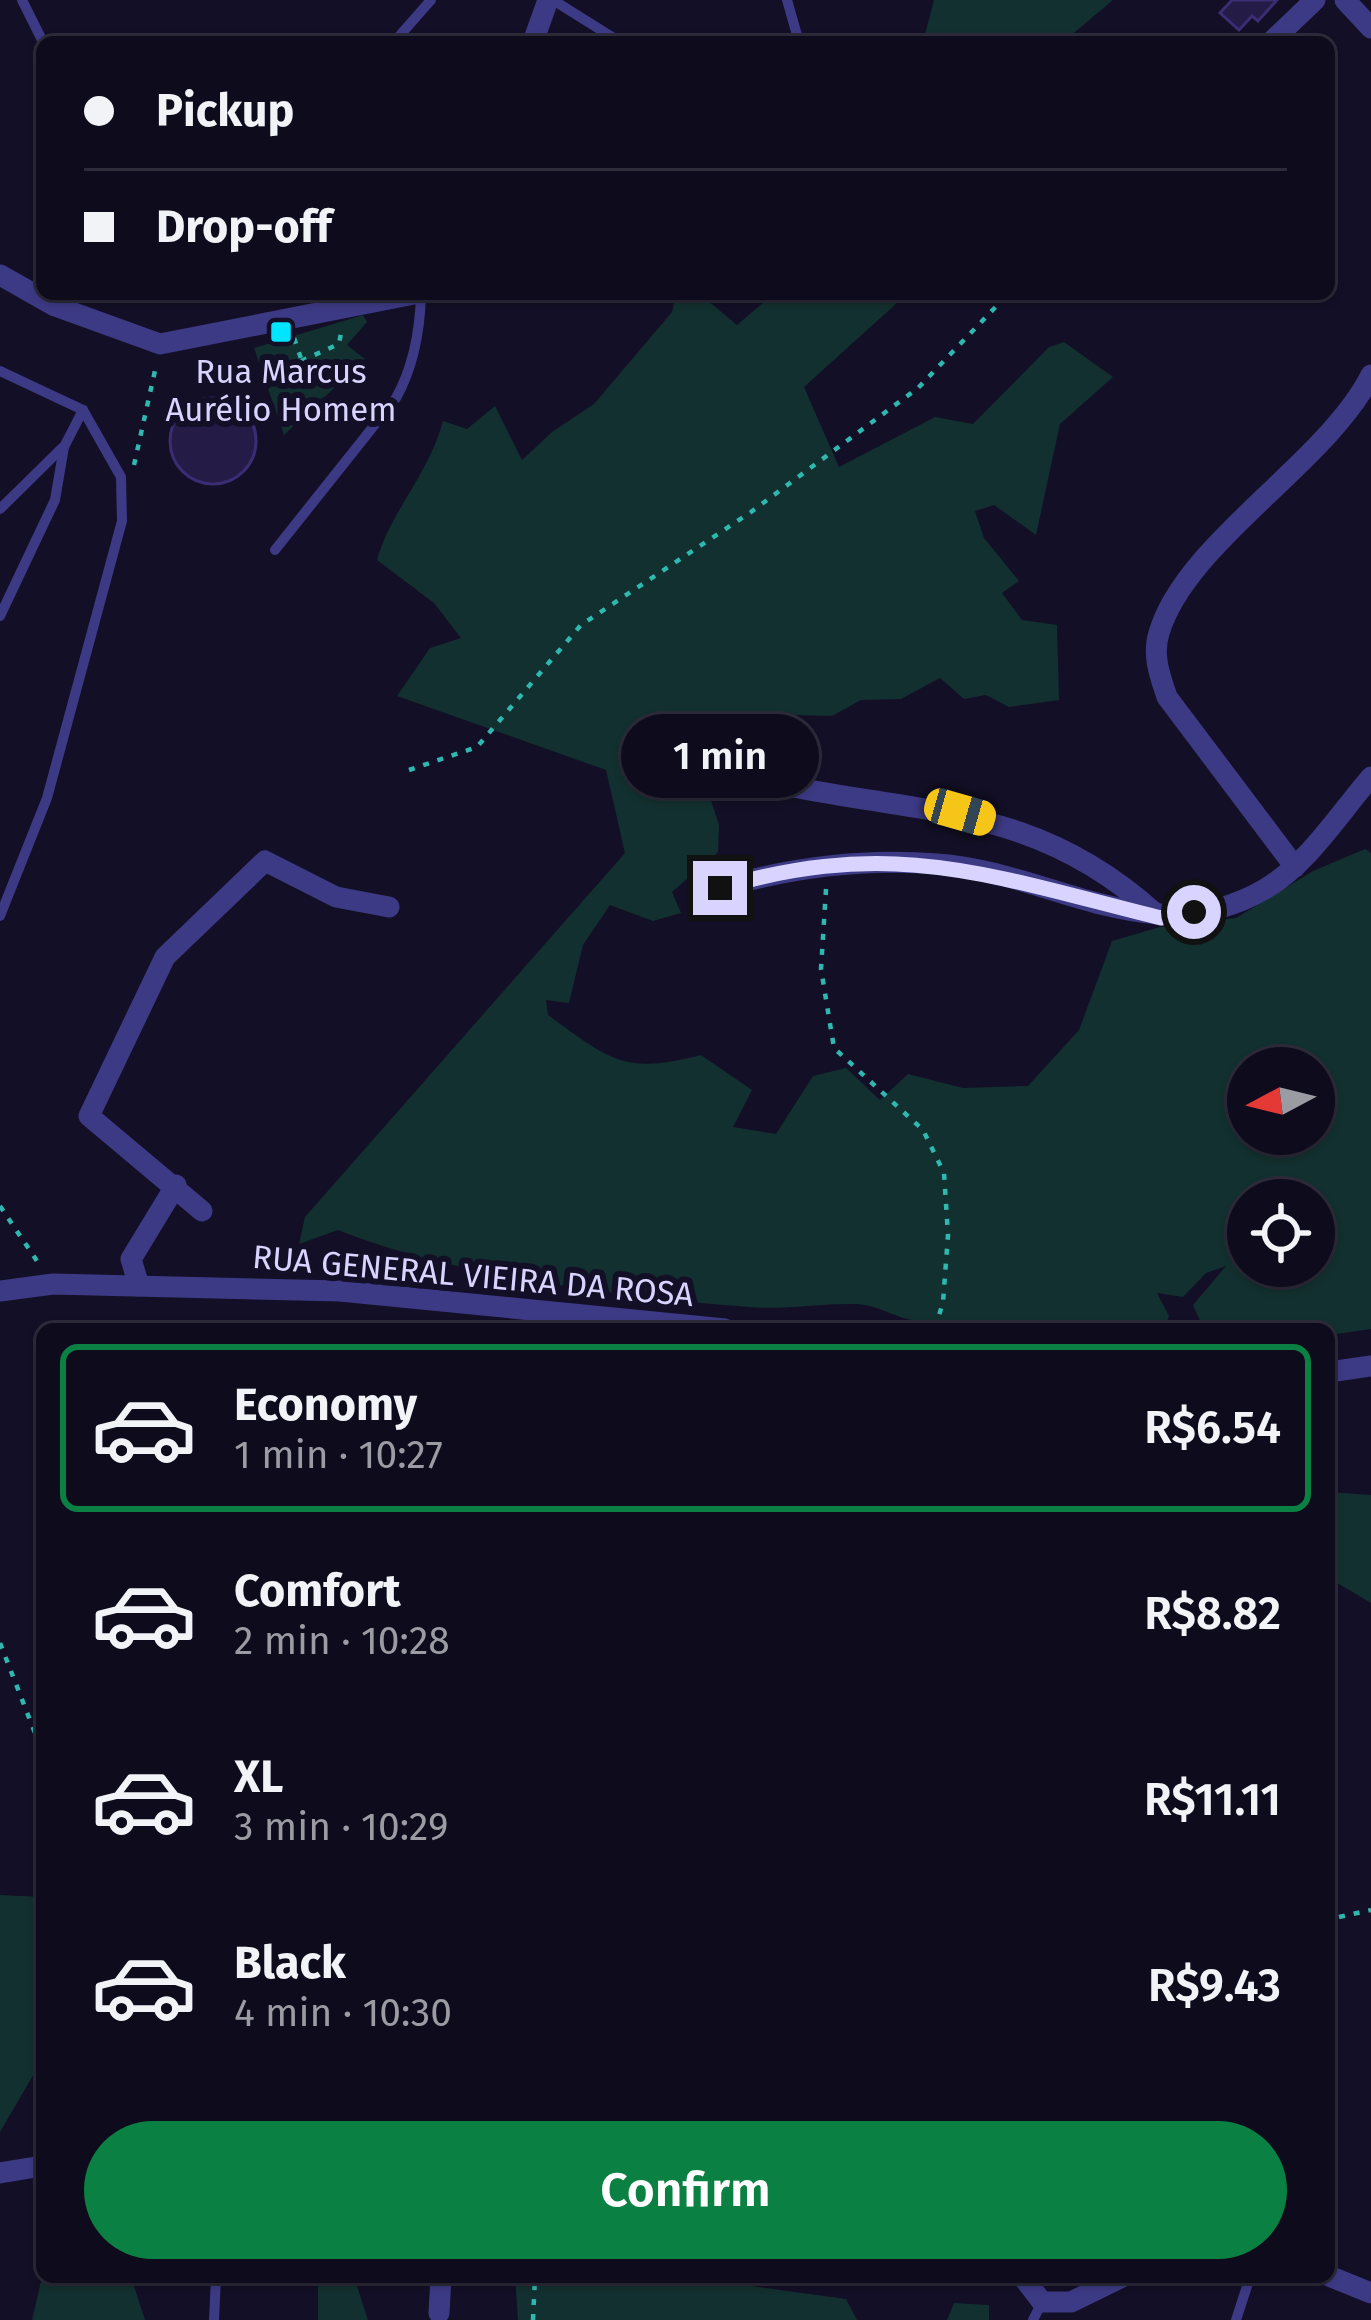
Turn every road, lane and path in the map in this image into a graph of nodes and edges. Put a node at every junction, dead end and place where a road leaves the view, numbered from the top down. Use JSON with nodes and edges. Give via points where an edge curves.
{"nodes":[{"id":1,"x":22,"y":0,"type":"edge"},
{"id":2,"x":431,"y":0,"type":"edge"},
{"id":3,"x":551,"y":0,"type":"edge"},
{"id":4,"x":787,"y":0,"type":"edge"},
{"id":5,"x":1315,"y":0,"type":"edge"},
{"id":6,"x":1345,"y":0,"type":"edge"},
{"id":7,"x":1371,"y":28,"type":"edge"},
{"id":8,"x":40,"y":36,"type":"edge"},
{"id":9,"x":399,"y":36,"type":"edge"},
{"id":10,"x":535,"y":36,"type":"edge"},
{"id":11,"x":610,"y":36,"type":"edge"},
{"id":12,"x":797,"y":36,"type":"edge"},
{"id":13,"x":1276,"y":36,"type":"edge"},
{"id":14,"x":0,"y":275,"type":"edge"},
{"id":15,"x":36,"y":295,"type":"edge"},
{"id":16,"x":44,"y":300,"type":"edge"},
{"id":17,"x":68,"y":300,"type":"edge"},
{"id":18,"x":386,"y":300,"type":"edge"},
{"id":19,"x":417,"y":300,"type":"edge"},
{"id":20,"x":1002,"y":300,"type":"edge"},
{"id":21,"x":55,"y":306,"type":"junction"},
{"id":22,"x":344,"y":315,"type":"dead end"},
{"id":23,"x":290,"y":327,"type":"dead end"},
{"id":24,"x":160,"y":344,"type":"junction"},
{"id":25,"x":302,"y":361,"type":"junction"},
{"id":26,"x":305,"y":370,"type":"dead end"},
{"id":27,"x":0,"y":371,"type":"edge"},
{"id":28,"x":1371,"y":375,"type":"edge"},
{"id":29,"x":83,"y":410,"type":"junction"},
{"id":30,"x":64,"y":447,"type":"junction"},
{"id":31,"x":121,"y":477,"type":"junction"},
{"id":32,"x":0,"y":509,"type":"edge"},
{"id":33,"x":275,"y":550,"type":"dead end"},
{"id":34,"x":0,"y":616,"type":"edge"},
{"id":35,"x":409,"y":770,"type":"dead end"},
{"id":36,"x":1371,"y":776,"type":"edge"},
{"id":37,"x":788,"y":786,"type":"dead end"},
{"id":38,"x":827,"y":863,"type":"junction"},
{"id":39,"x":1295,"y":867,"type":"junction"},
{"id":40,"x":720,"y":888,"type":"dead end"},
{"id":41,"x":388,"y":907,"type":"dead end"},
{"id":42,"x":0,"y":916,"type":"edge"},
{"id":43,"x":1161,"y":918,"type":"junction"},
{"id":44,"x":176,"y":1185,"type":"junction"},
{"id":45,"x":0,"y":1206,"type":"edge"},
{"id":46,"x":202,"y":1211,"type":"dead end"},
{"id":47,"x":52,"y":1284,"type":"junction"},
{"id":48,"x":139,"y":1286,"type":"junction"},
{"id":49,"x":0,"y":1291,"type":"edge"},
{"id":50,"x":544,"y":1321,"type":"edge"},
{"id":51,"x":589,"y":1323,"type":"edge"},
{"id":52,"x":936,"y":1323,"type":"edge"},
{"id":53,"x":1371,"y":1366,"type":"edge"},
{"id":54,"x":1335,"y":1371,"type":"edge"},
{"id":55,"x":0,"y":1643,"type":"edge"},
{"id":56,"x":36,"y":1734,"type":"edge"},
{"id":57,"x":1371,"y":1910,"type":"edge"},
{"id":58,"x":1339,"y":1917,"type":"dead end"},
{"id":59,"x":36,"y":2167,"type":"edge"},
{"id":60,"x":0,"y":2173,"type":"edge"},
{"id":61,"x":1335,"y":2278,"type":"edge"},
{"id":62,"x":216,"y":2283,"type":"edge"},
{"id":63,"x":441,"y":2283,"type":"edge"},
{"id":64,"x":535,"y":2283,"type":"edge"},
{"id":65,"x":1025,"y":2283,"type":"edge"},
{"id":66,"x":1110,"y":2283,"type":"edge"},
{"id":67,"x":1248,"y":2283,"type":"edge"},
{"id":68,"x":1371,"y":2293,"type":"edge"},
{"id":69,"x":1037,"y":2311,"type":"edge"},
{"id":70,"x":439,"y":2314,"type":"dead end"},
{"id":71,"x":214,"y":2320,"type":"edge"},
{"id":72,"x":533,"y":2320,"type":"edge"},
{"id":73,"x":1236,"y":2320,"type":"edge"}],
"edges":[{"from":1,"to":8,"type":"lane"},
{"from":2,"to":9,"type":"lane"},
{"from":3,"to":10,"type":"street"},
{"from":3,"to":11,"type":"lane"},
{"from":4,"to":12,"type":"lane"},
{"from":5,"to":13,"type":"street"},
{"from":6,"to":7,"type":"street"},
{"from":14,"to":15,"type":"street"},
{"from":16,"to":21,"type":"street"},
{"from":17,"to":21,"type":"lane"},
{"from":18,"to":24,"type":"street"},
{"from":19,"to":33,"type":"lane","via":[[416,343],[396,398]]},
{"from":20,"to":35,"type":"path","via":[[918,388],[581,625],[477,747]]},
{"from":21,"to":24,"type":"street"},
{"from":22,"to":25,"type":"path","via":[[339,344]]},
{"from":23,"to":25,"type":"path"},
{"from":24,"to":31,"type":"path","via":[[134,467]]},
{"from":25,"to":26,"type":"path"},
{"from":27,"to":29,"type":"lane"},
{"from":28,"to":39,"type":"street","via":[[1186,582],[1157,638],[1167,697]]},
{"from":29,"to":30,"type":"lane"},
{"from":29,"to":31,"type":"lane"},
{"from":30,"to":32,"type":"lane"},
{"from":30,"to":34,"type":"lane","via":[[55,500]]},
{"from":31,"to":42,"type":"lane","via":[[122,521],[47,797]]},
{"from":36,"to":39,"type":"street"},
{"from":37,"to":43,"type":"street","via":[[1011,826],[1115,876]]},
{"from":38,"to":40,"type":"street"},
{"from":38,"to":43,"type":"street","via":[[939,864]]},
{"from":38,"to":52,"type":"path","via":[[821,969],[834,1048],[922,1130],[944,1173],[948,1235]]},
{"from":39,"to":43,"type":"street","via":[[1228,906]]},
{"from":41,"to":44,"type":"street","via":[[335,897],[265,861],[165,957],[89,1116]]},
{"from":44,"to":46,"type":"street"},
{"from":44,"to":48,"type":"street","via":[[131,1259]]},
{"from":45,"to":47,"type":"path"},
{"from":47,"to":48,"type":"street","name":"RUA GENERAL VIEIRA DA ROSA"},
{"from":47,"to":49,"type":"street","name":"RUA GENERAL VIEIRA DA ROSA"},
{"from":48,"to":50,"type":"street","name":"RUA GENERAL VIEIRA DA ROSA","via":[[340,1291]]},
{"from":50,"to":51,"type":"street","name":"RUA GENERAL VIEIRA DA ROSA"},
{"from":53,"to":54,"type":"street"},
{"from":55,"to":56,"type":"path"},
{"from":57,"to":58,"type":"path"},
{"from":59,"to":60,"type":"street"},
{"from":61,"to":68,"type":"street"},
{"from":62,"to":71,"type":"lane"},
{"from":63,"to":70,"type":"street"},
{"from":64,"to":72,"type":"path"},
{"from":65,"to":69,"type":"street"},
{"from":66,"to":69,"type":"street"},
{"from":67,"to":73,"type":"lane"}]}
